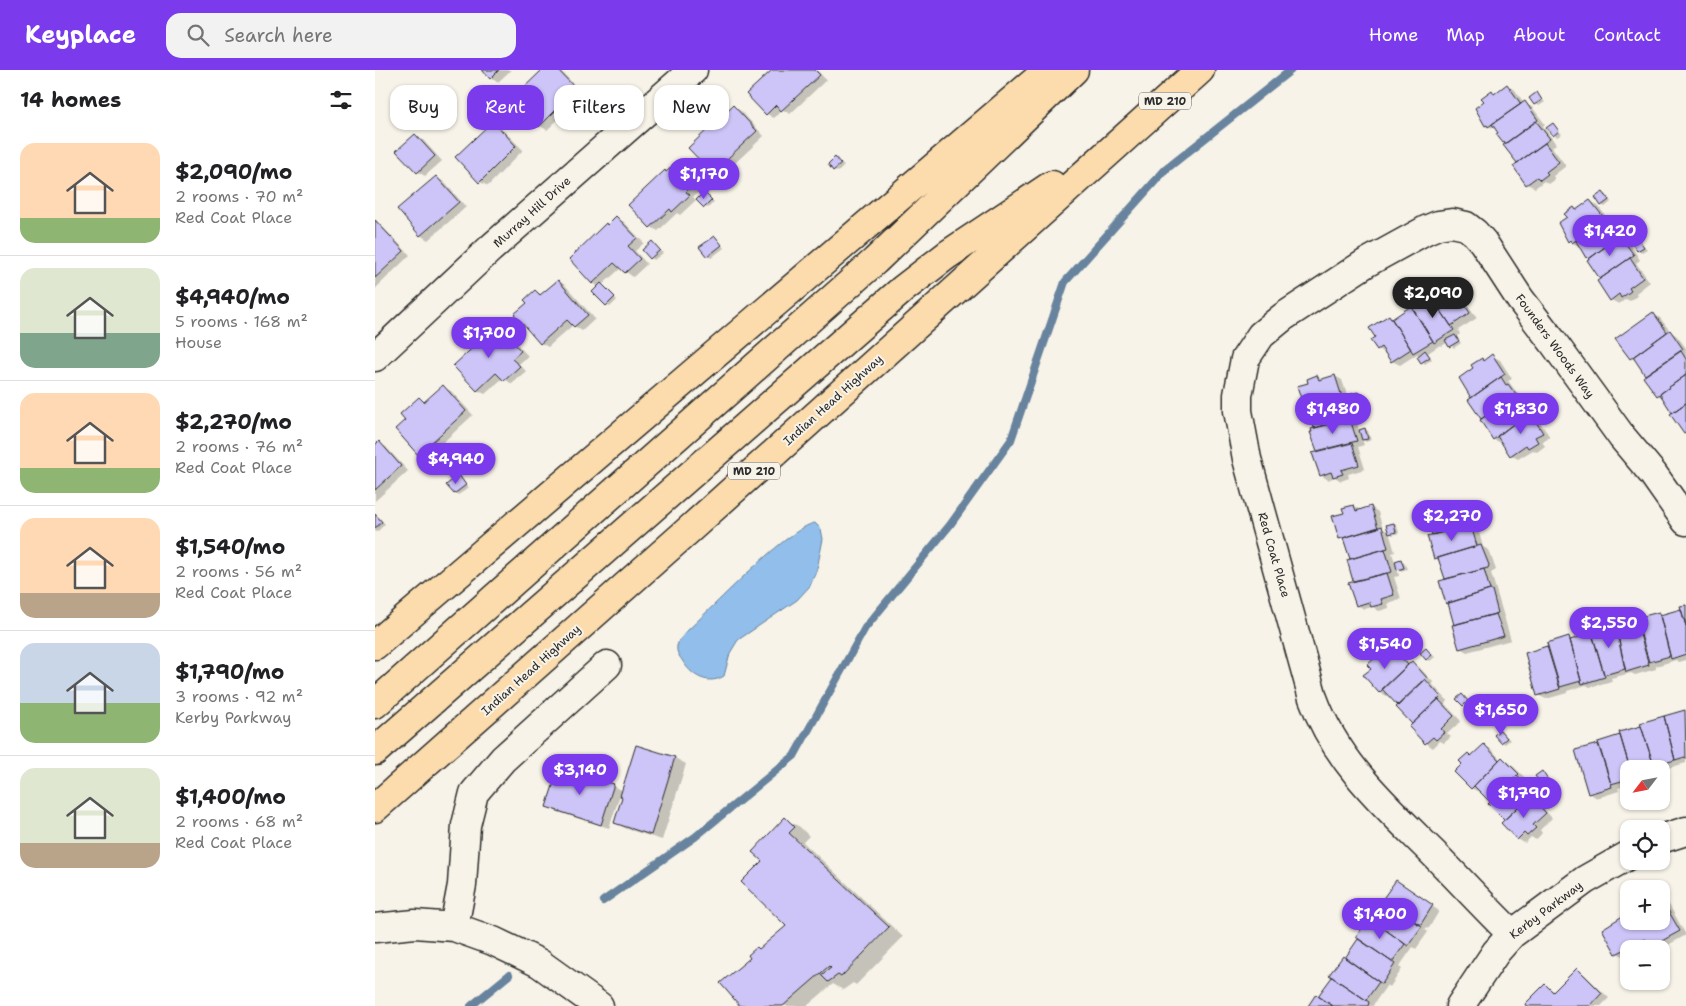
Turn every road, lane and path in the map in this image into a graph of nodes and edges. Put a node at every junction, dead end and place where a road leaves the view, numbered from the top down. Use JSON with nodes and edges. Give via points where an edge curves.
{"nodes":[{"id":1,"x":693,"y":70,"type":"edge"},
{"id":2,"x":1048,"y":70,"type":"edge"},
{"id":3,"x":1074,"y":70,"type":"edge"},
{"id":4,"x":1200,"y":70,"type":"edge"},
{"id":5,"x":1131,"y":132,"type":"junction"},
{"id":6,"x":1459,"y":224,"type":"joint"},
{"id":7,"x":375,"y":357,"type":"edge"},
{"id":8,"x":1686,"y":521,"type":"edge"},
{"id":9,"x":375,"y":645,"type":"edge"},
{"id":10,"x":607,"y":665,"type":"dead end"},
{"id":11,"x":375,"y":704,"type":"edge"},
{"id":12,"x":375,"y":751,"type":"edge"},
{"id":13,"x":375,"y":808,"type":"edge"},
{"id":14,"x":1686,"y":831,"type":"edge"},
{"id":15,"x":1670,"y":836,"type":"edge"},
{"id":16,"x":1620,"y":860,"type":"edge"},
{"id":17,"x":454,"y":927,"type":"junction"},
{"id":18,"x":375,"y":928,"type":"edge"},
{"id":19,"x":1512,"y":934,"type":"junction"},
{"id":20,"x":599,"y":1006,"type":"edge"},
{"id":21,"x":1460,"y":1006,"type":"edge"}],
"edges":[{"from":1,"to":7,"type":"street","name":"Murray Hill Drive","via":[[490,249]]},
{"from":2,"to":9,"type":"highway"},
{"from":3,"to":11,"type":"highway","via":[[875,261]]},
{"from":4,"to":5,"type":"highway","name":"Indian Head Highway","number":"MD 210"},
{"from":5,"to":12,"type":"highway","via":[[947,255],[903,289]]},
{"from":5,"to":13,"type":"highway","name":"Indian Head Highway","number":"MD 210"},
{"from":6,"to":8,"type":"street","name":"Founders Woods Way","via":[[1470,229],[1483,242],[1519,299]]},
{"from":6,"to":19,"type":"street","name":"Red Coat Place","via":[[1437,226],[1414,237],[1366,264],[1269,328],[1245,359],[1238,411],[1247,459],[1313,698],[1327,732],[1369,789]]},
{"from":10,"to":17,"type":"street","via":[[503,758],[474,793],[466,825],[462,885]]},
{"from":14,"to":15,"type":"street"},
{"from":16,"to":19,"type":"street","name":"Kerby Parkway","via":[[1585,880]]},
{"from":17,"to":18,"type":"street","via":[[415,924]]},
{"from":17,"to":20,"type":"street","via":[[539,963]]},
{"from":19,"to":21,"type":"street","name":"Kerby Parkway"}]}
